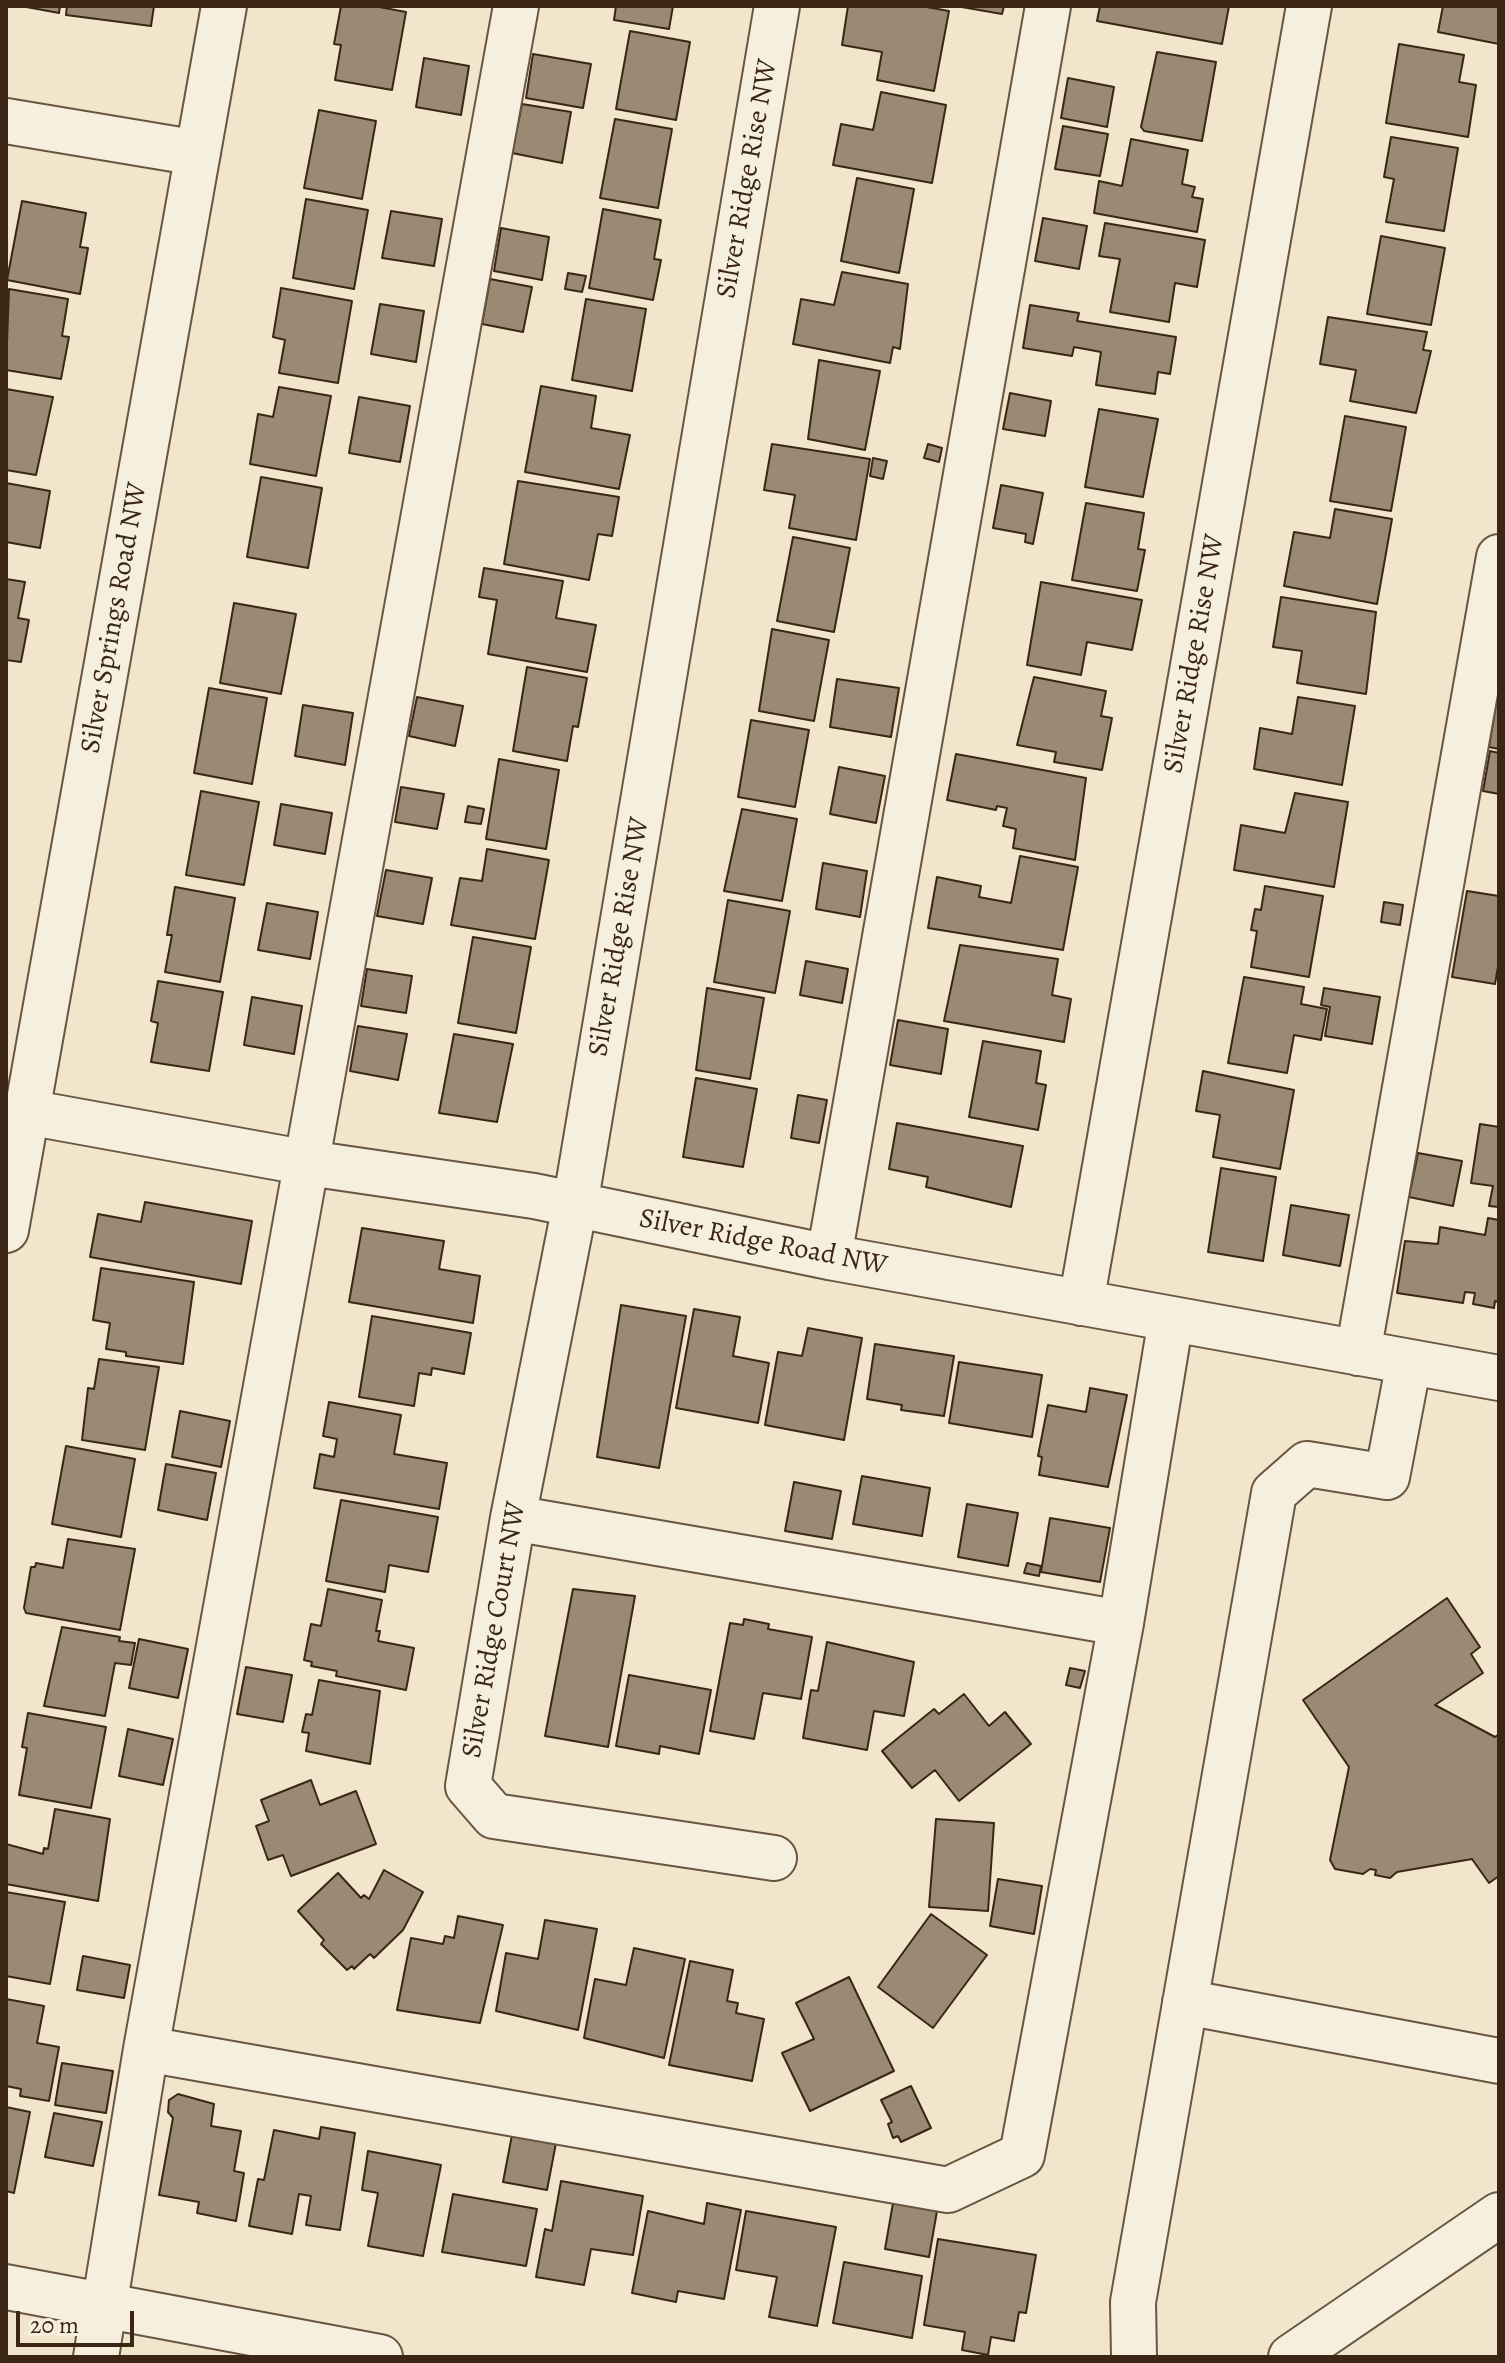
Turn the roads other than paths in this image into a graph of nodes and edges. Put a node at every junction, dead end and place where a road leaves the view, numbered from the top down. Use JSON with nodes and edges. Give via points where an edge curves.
{"nodes":[{"id":1,"x":224,"y":6,"type":"edge"},
{"id":2,"x":516,"y":6,"type":"edge"},
{"id":3,"x":777,"y":6,"type":"edge"},
{"id":4,"x":1048,"y":6,"type":"edge"},
{"id":5,"x":1309,"y":6,"type":"edge"},
{"id":6,"x":6,"y":121,"type":"edge"},
{"id":7,"x":198,"y":153,"type":"junction"},
{"id":8,"x":1499,"y":557,"type":"edge"},
{"id":9,"x":27,"y":1112,"type":"junction"},
{"id":10,"x":308,"y":1163,"type":"junction"},
{"id":11,"x":575,"y":1205,"type":"junction"},
{"id":12,"x":6,"y":1230,"type":"edge"},
{"id":13,"x":829,"y":1257,"type":"junction"},
{"id":14,"x":1081,"y":1303,"type":"junction"},
{"id":15,"x":1171,"y":1319,"type":"junction"},
{"id":16,"x":1358,"y":1353,"type":"junction"},
{"id":17,"x":1409,"y":1362,"type":"junction"},
{"id":18,"x":1499,"y":1378,"type":"edge"},
{"id":19,"x":513,"y":1518,"type":"junction"},
{"id":20,"x":1121,"y":1623,"type":"junction"},
{"id":21,"x":774,"y":1858,"type":"dead end"},
{"id":22,"x":1185,"y":2002,"type":"junction"},
{"id":23,"x":146,"y":2049,"type":"junction"},
{"id":24,"x":1499,"y":2061,"type":"edge"},
{"id":25,"x":1499,"y":2215,"type":"edge"},
{"id":26,"x":6,"y":2287,"type":"edge"},
{"id":27,"x":106,"y":2305,"type":"junction"},
{"id":28,"x":96,"y":2357,"type":"edge"},
{"id":29,"x":380,"y":2357,"type":"edge"},
{"id":30,"x":1134,"y":2357,"type":"edge"},
{"id":31,"x":1291,"y":2357,"type":"edge"}],
"edges":[{"from":1,"to":7,"type":"street","name":"Silver Springs Road NW"},
{"from":2,"to":10,"type":"street"},
{"from":3,"to":11,"type":"street","name":"Silver Ridge Rise NW"},
{"from":4,"to":13,"type":"street"},
{"from":5,"to":14,"type":"street","name":"Silver Ridge Rise NW"},
{"from":6,"to":7,"type":"street"},
{"from":7,"to":9,"type":"street","name":"Silver Springs Road NW"},
{"from":8,"to":16,"type":"street"},
{"from":9,"to":10,"type":"street","name":"Silver Ridge Road NW"},
{"from":9,"to":12,"type":"street","name":"Silver Springs Road NW"},
{"from":10,"to":11,"type":"street","name":"Silver Ridge Road NW"},
{"from":10,"to":23,"type":"street"},
{"from":11,"to":13,"type":"street","name":"Silver Ridge Road NW"},
{"from":11,"to":19,"type":"street","name":"Silver Ridge Court NW"},
{"from":13,"to":14,"type":"street","name":"Silver Ridge Road NW"},
{"from":14,"to":15,"type":"street","name":"Silver Ridge Road NW"},
{"from":15,"to":16,"type":"street","name":"Silver Ridge Road NW"},
{"from":15,"to":20,"type":"street"},
{"from":16,"to":17,"type":"street","name":"Silver Ridge Road NW"},
{"from":17,"to":18,"type":"street","name":"Silver Ridge Road NW"},
{"from":17,"to":22,"type":"street","via":[[1387,1477],[1307,1464],[1274,1493]]},
{"from":19,"to":20,"type":"street"},
{"from":19,"to":21,"type":"street","name":"Silver Ridge Court NW","via":[[468,1786],[494,1816]]},
{"from":20,"to":23,"type":"street","via":[[1022,2155],[948,2190]]},
{"from":22,"to":24,"type":"street"},
{"from":22,"to":30,"type":"street","via":[[1133,2302]]},
{"from":23,"to":27,"type":"street"},
{"from":25,"to":31,"type":"street"},
{"from":26,"to":27,"type":"street"},
{"from":27,"to":28,"type":"street"},
{"from":27,"to":29,"type":"street"}]}
